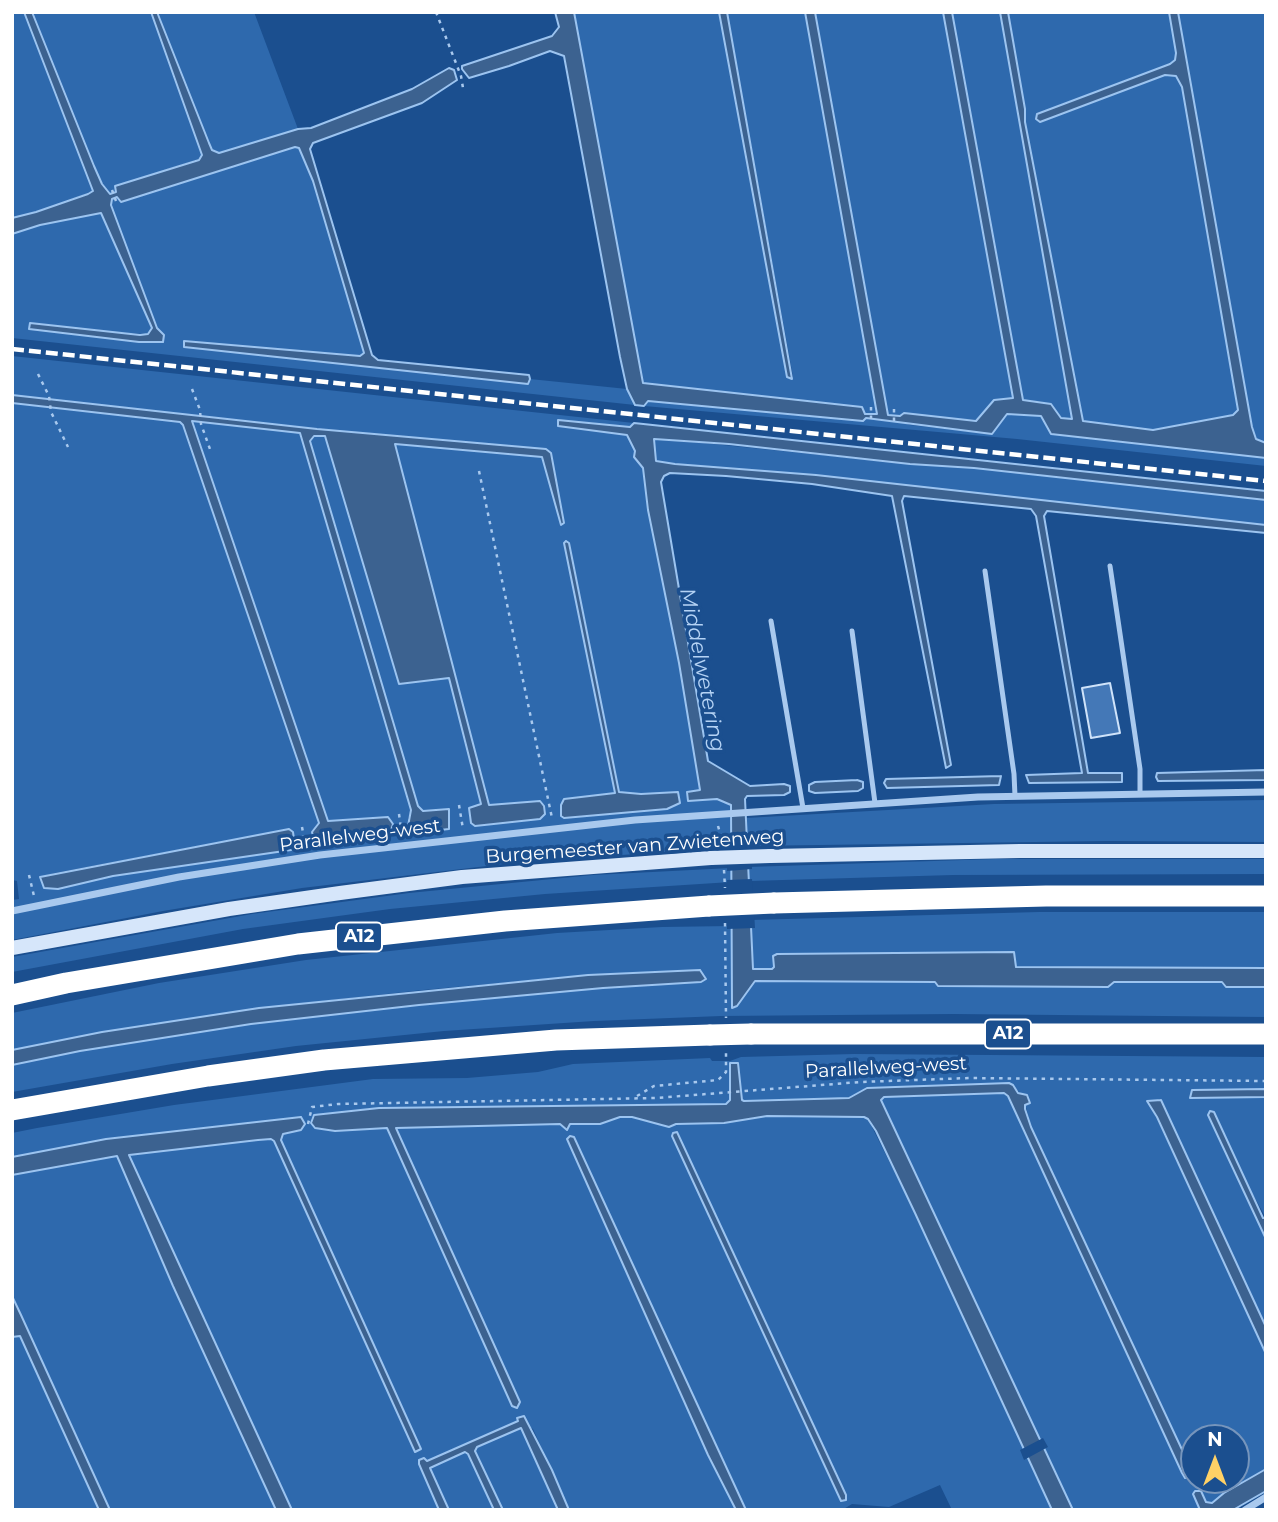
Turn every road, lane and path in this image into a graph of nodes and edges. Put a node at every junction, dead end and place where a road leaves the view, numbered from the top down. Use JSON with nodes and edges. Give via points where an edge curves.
{"nodes":[{"id":1,"x":436,"y":12,"type":"edge"},
{"id":2,"x":463,"y":88,"type":"dead end"},
{"id":3,"x":112,"y":190,"type":"dead end"},
{"id":4,"x":116,"y":201,"type":"dead end"},
{"id":5,"x":38,"y":374,"type":"dead end"},
{"id":6,"x":192,"y":389,"type":"dead end"},
{"id":7,"x":871,"y":407,"type":"dead end"},
{"id":8,"x":894,"y":409,"type":"dead end"},
{"id":9,"x":871,"y":416,"type":"dead end"},
{"id":10,"x":894,"y":421,"type":"dead end"},
{"id":11,"x":68,"y":447,"type":"dead end"},
{"id":12,"x":211,"y":452,"type":"dead end"},
{"id":13,"x":479,"y":471,"type":"dead end"},
{"id":14,"x":1110,"y":566,"type":"dead end"},
{"id":15,"x":985,"y":571,"type":"dead end"},
{"id":16,"x":771,"y":621,"type":"dead end"},
{"id":17,"x":852,"y":631,"type":"dead end"},
{"id":18,"x":1266,"y":792,"type":"edge"},
{"id":19,"x":1140,"y":793,"type":"junction"},
{"id":20,"x":1015,"y":796,"type":"junction"},
{"id":21,"x":875,"y":803,"type":"junction"},
{"id":22,"x":459,"y":805,"type":"dead end"},
{"id":23,"x":803,"y":808,"type":"junction"},
{"id":24,"x":714,"y":813,"type":"junction"},
{"id":25,"x":399,"y":814,"type":"dead end"},
{"id":26,"x":302,"y":827,"type":"dead end"},
{"id":27,"x":554,"y":828,"type":"junction"},
{"id":28,"x":465,"y":839,"type":"junction"},
{"id":29,"x":403,"y":846,"type":"junction"},
{"id":30,"x":1266,"y":851,"type":"edge"},
{"id":31,"x":308,"y":857,"type":"junction"},
{"id":32,"x":720,"y":858,"type":"junction"},
{"id":33,"x":29,"y":875,"type":"dead end"},
{"id":34,"x":1266,"y":896,"type":"edge"},
{"id":35,"x":37,"y":906,"type":"junction"},
{"id":36,"x":719,"y":906,"type":"junction"},
{"id":37,"x":12,"y":911,"type":"edge"},
{"id":38,"x":12,"y":948,"type":"edge"},
{"id":39,"x":12,"y":995,"type":"edge"},
{"id":40,"x":726,"y":1019,"type":"dead end"},
{"id":41,"x":1266,"y":1034,"type":"edge"},
{"id":42,"x":718,"y":1040,"type":"junction"},
{"id":43,"x":1266,"y":1080,"type":"edge"},
{"id":44,"x":634,"y":1098,"type":"junction"},
{"id":45,"x":12,"y":1110,"type":"edge"},
{"id":46,"x":308,"y":1124,"type":"dead end"},
{"id":47,"x":1266,"y":1497,"type":"edge"},
{"id":48,"x":1245,"y":1510,"type":"edge"}],
"edges":[{"from":1,"to":2,"type":"path"},
{"from":3,"to":4,"type":"path"},
{"from":5,"to":11,"type":"path"},
{"from":6,"to":12,"type":"path"},
{"from":7,"to":9,"type":"path"},
{"from":8,"to":10,"type":"path"},
{"from":13,"to":27,"type":"path"},
{"from":14,"to":19,"type":"lane"},
{"from":15,"to":20,"type":"lane"},
{"from":16,"to":23,"type":"lane"},
{"from":17,"to":21,"type":"lane"},
{"from":18,"to":19,"type":"street","name":"Parallelweg-west"},
{"from":19,"to":20,"type":"street","name":"Parallelweg-west"},
{"from":20,"to":21,"type":"street","name":"Parallelweg-west"},
{"from":21,"to":23,"type":"street","name":"Parallelweg-west"},
{"from":22,"to":28,"type":"path"},
{"from":23,"to":24,"type":"street","name":"Parallelweg-west"},
{"from":24,"to":27,"type":"street","name":"Parallelweg-west"},
{"from":24,"to":32,"type":"path","via":[[720,829]]},
{"from":25,"to":29,"type":"path"},
{"from":26,"to":31,"type":"path"},
{"from":27,"to":28,"type":"street","name":"Parallelweg-west"},
{"from":28,"to":29,"type":"street","name":"Parallelweg-west"},
{"from":29,"to":31,"type":"street","name":"Parallelweg-west"},
{"from":30,"to":32,"type":"main road","name":"Burgemeester van Zwietenweg","bridge":true},
{"from":31,"to":35,"type":"street","name":"Parallelweg-west"},
{"from":32,"to":36,"type":"path"},
{"from":32,"to":38,"type":"main road","name":"Burgemeester van Zwietenweg","via":[[463,877],[367,889]]},
{"from":33,"to":35,"type":"path"},
{"from":34,"to":36,"type":"highway","number":"A12","bridge":true,"via":[[1032,896]]},
{"from":35,"to":37,"type":"street","name":"Parallelweg-west"},
{"from":36,"to":39,"type":"highway","number":"A12","via":[[505,921],[298,944]]},
{"from":36,"to":40,"type":"path"},
{"from":41,"to":42,"type":"highway","number":"A12","bridge":true,"via":[[751,1034]]},
{"from":42,"to":44,"type":"path","name":"Parallelweg-west","via":[[726,1072],[723,1077],[654,1086]]},
{"from":42,"to":45,"type":"highway","number":"A12","via":[[556,1040],[324,1060]]},
{"from":43,"to":44,"type":"path","name":"Parallelweg-west","via":[[969,1078]]},
{"from":44,"to":46,"type":"path","name":"Parallelweg-west","via":[[338,1104],[312,1107]]},
{"from":47,"to":48,"type":"street"}]}
